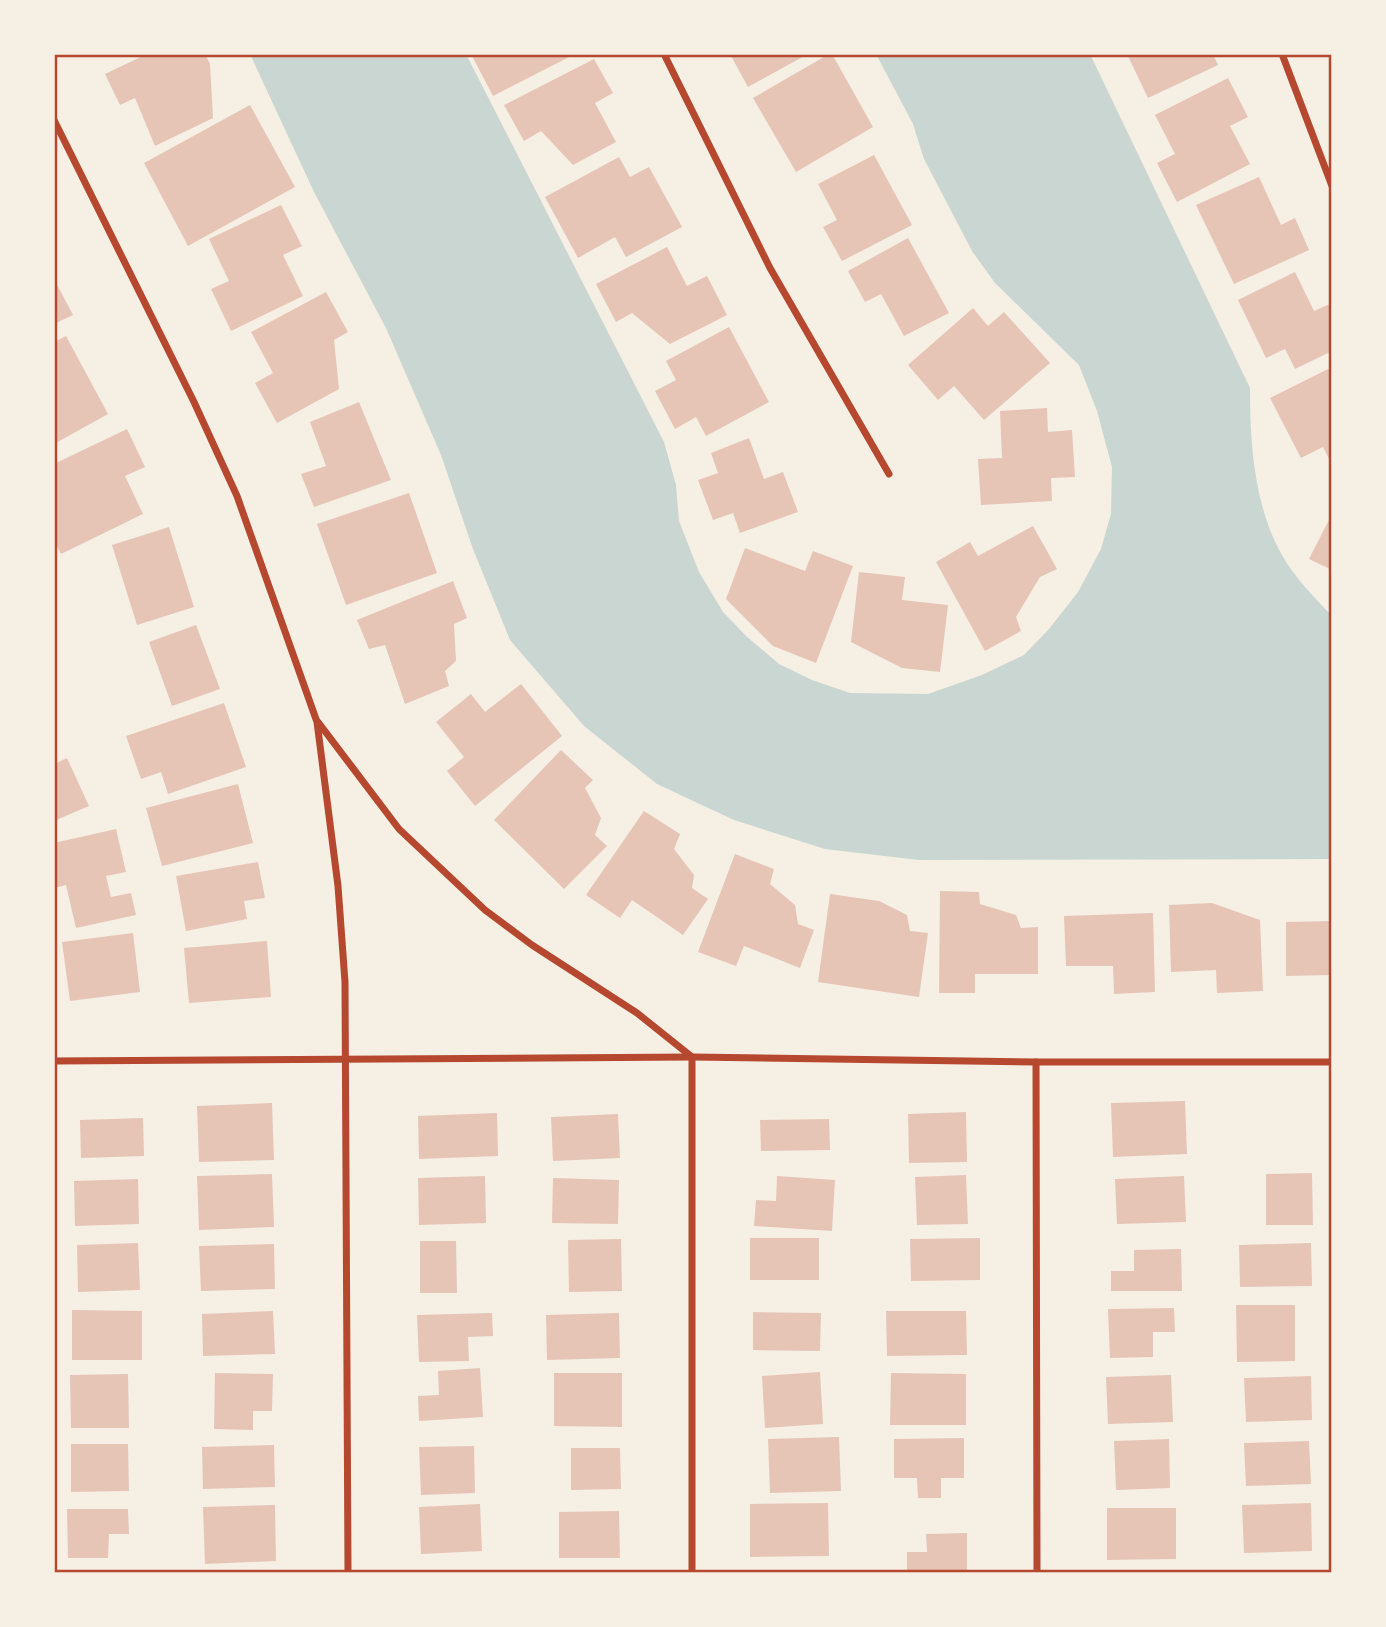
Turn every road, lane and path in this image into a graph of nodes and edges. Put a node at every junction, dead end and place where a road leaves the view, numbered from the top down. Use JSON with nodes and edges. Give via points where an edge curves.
{"nodes":[{"id":1,"x":664,"y":54,"type":"edge"},
{"id":2,"x":1282,"y":54,"type":"edge"},
{"id":3,"x":54,"y":121,"type":"edge"},
{"id":4,"x":1332,"y":186,"type":"edge"},
{"id":5,"x":889,"y":474,"type":"dead end"},
{"id":6,"x":317,"y":722,"type":"junction"},
{"id":7,"x":692,"y":1057,"type":"junction"},
{"id":8,"x":347,"y":1060,"type":"junction"},
{"id":9,"x":54,"y":1061,"type":"edge"},
{"id":10,"x":1036,"y":1062,"type":"junction"},
{"id":11,"x":1332,"y":1062,"type":"edge"},
{"id":12,"x":348,"y":1573,"type":"edge"},
{"id":13,"x":692,"y":1573,"type":"edge"},
{"id":14,"x":1037,"y":1573,"type":"edge"}],
"edges":[{"from":1,"to":5,"type":"street","via":[[771,268]]},
{"from":2,"to":4,"type":"street"},
{"from":3,"to":6,"type":"street","via":[[237,496]]},
{"from":6,"to":7,"type":"street","via":[[400,829],[485,910],[637,1013]]},
{"from":6,"to":8,"type":"street","via":[[338,886]]},
{"from":7,"to":8,"type":"street"},
{"from":7,"to":10,"type":"street"},
{"from":7,"to":13,"type":"street"},
{"from":8,"to":9,"type":"street"},
{"from":8,"to":12,"type":"street"},
{"from":10,"to":11,"type":"street"},
{"from":10,"to":14,"type":"street"}]}
